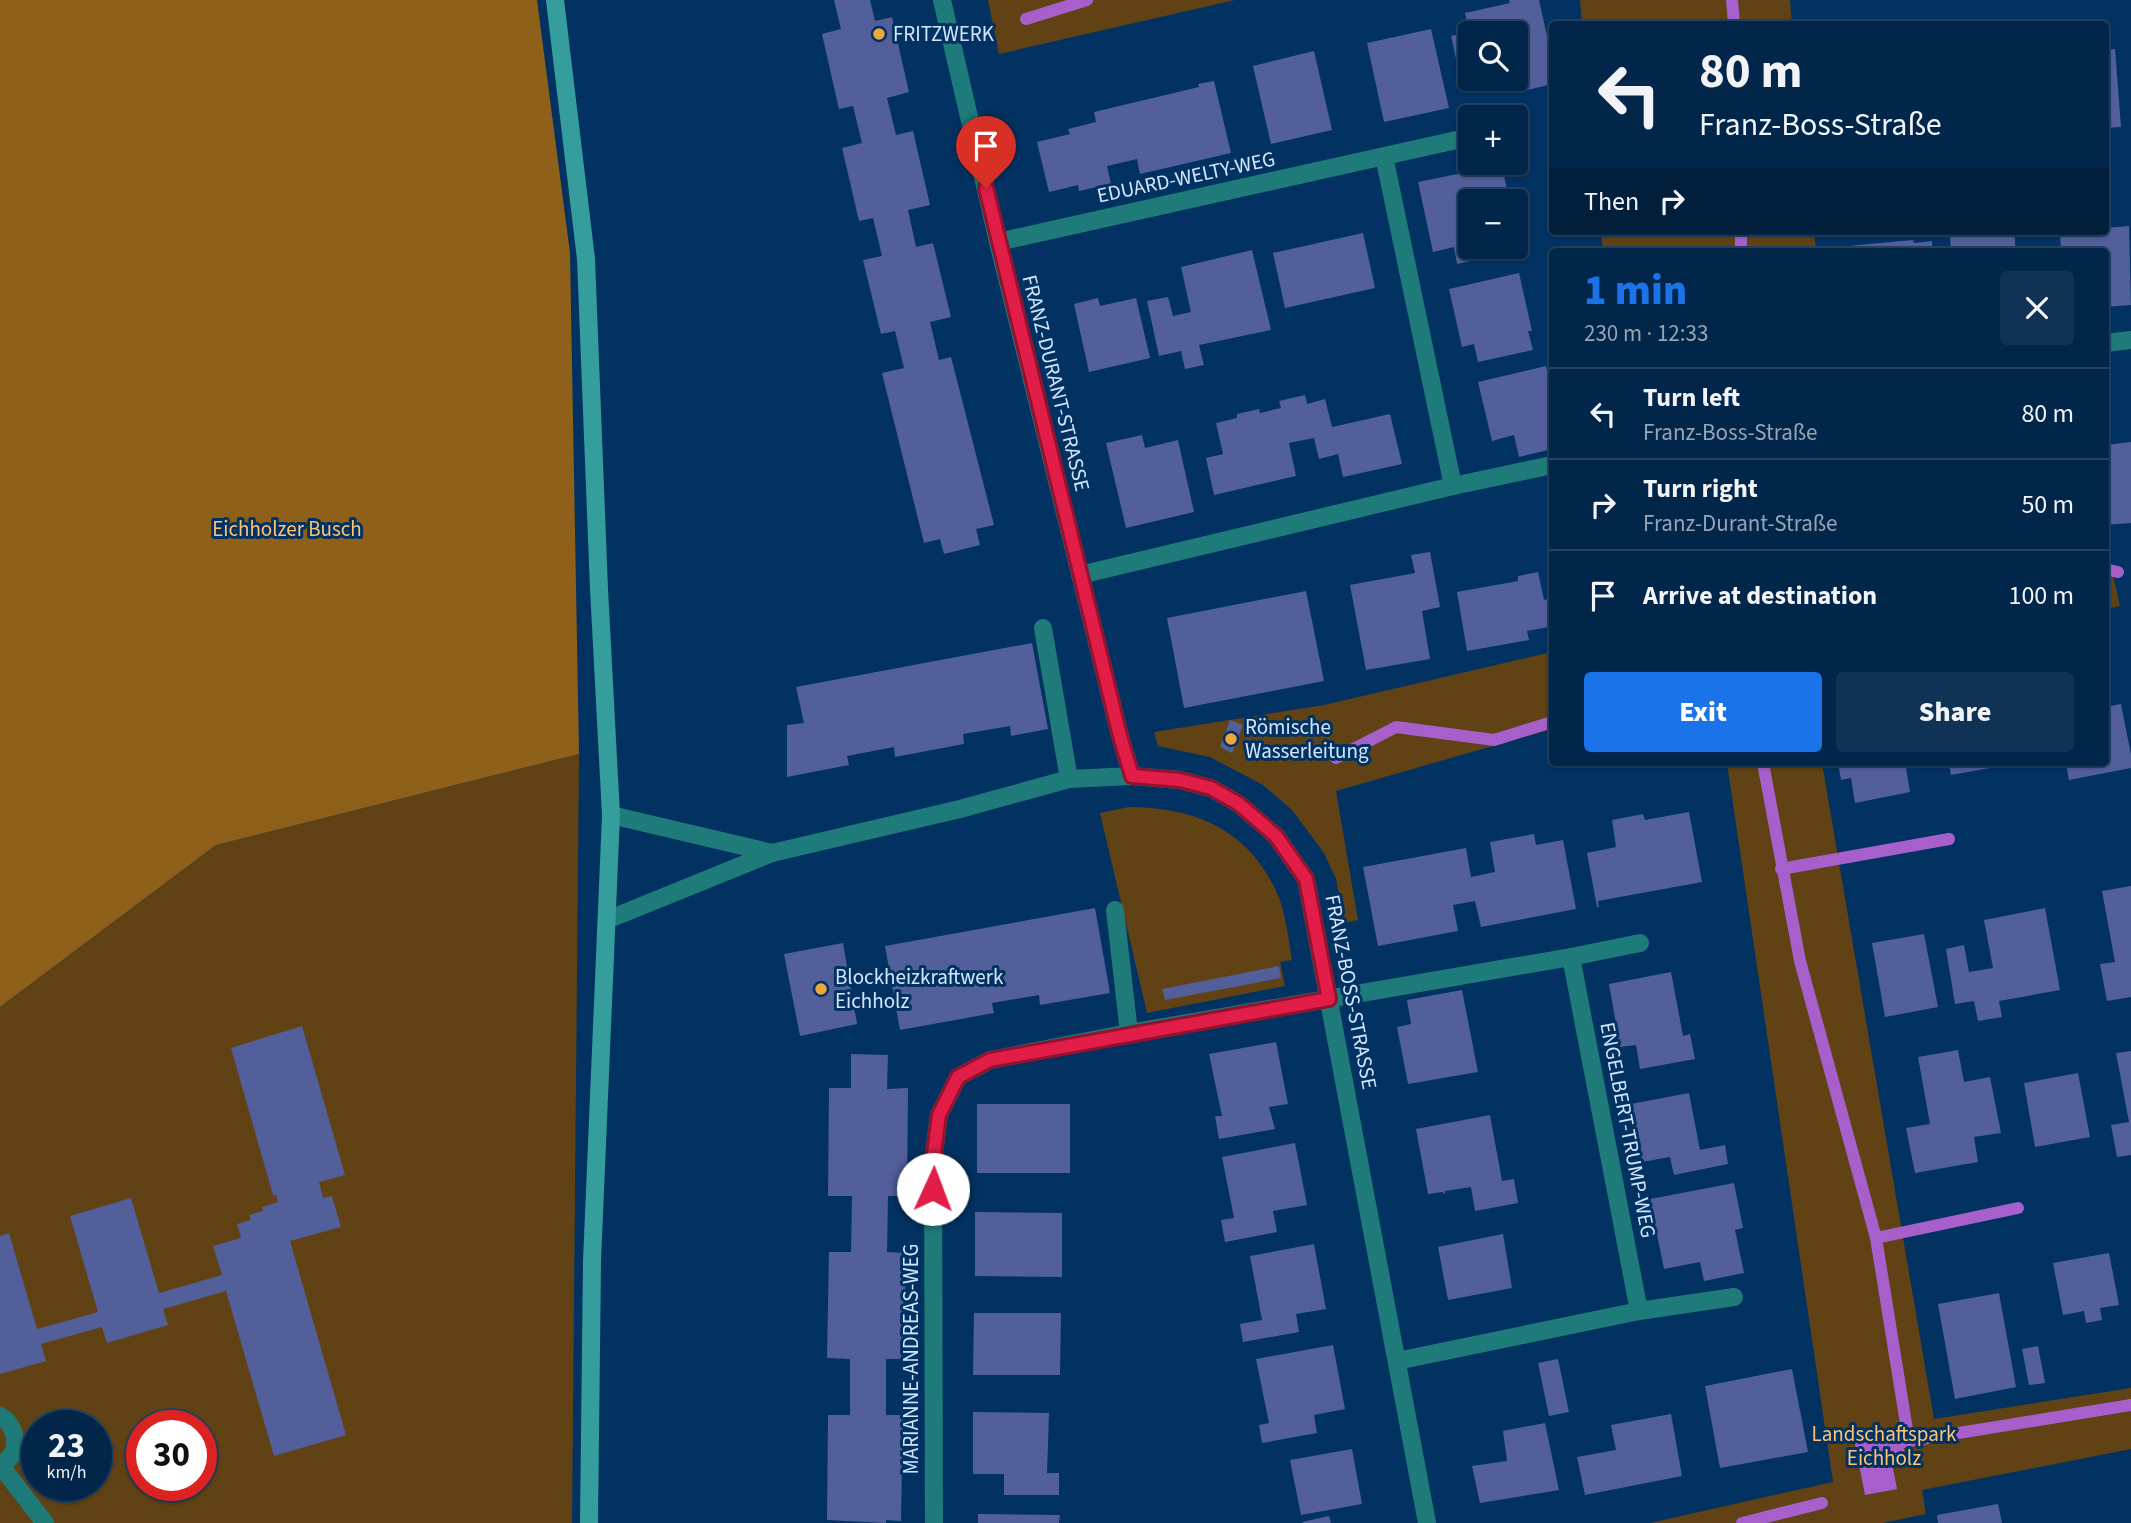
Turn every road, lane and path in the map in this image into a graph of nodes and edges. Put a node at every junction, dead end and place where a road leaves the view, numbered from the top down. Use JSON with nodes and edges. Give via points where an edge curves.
{"nodes":[{"id":1,"x":555,"y":0,"type":"edge"},
{"id":2,"x":942,"y":0,"type":"edge"},
{"id":3,"x":1458,"y":140,"type":"edge"},
{"id":4,"x":1384,"y":156,"type":"junction"},
{"id":5,"x":998,"y":242,"type":"junction"},
{"id":6,"x":2131,"y":340,"type":"edge"},
{"id":7,"x":2109,"y":342,"type":"edge"},
{"id":8,"x":1549,"y":467,"type":"edge"},
{"id":9,"x":1453,"y":486,"type":"junction"},
{"id":10,"x":1080,"y":575,"type":"junction"},
{"id":11,"x":1042,"y":628,"type":"dead end"},
{"id":12,"x":1132,"y":776,"type":"junction"},
{"id":13,"x":1069,"y":779,"type":"junction"},
{"id":14,"x":611,"y":815,"type":"junction"},
{"id":15,"x":772,"y":853,"type":"junction"},
{"id":16,"x":1115,"y":911,"type":"dead end"},
{"id":17,"x":607,"y":920,"type":"junction"},
{"id":18,"x":1640,"y":943,"type":"dead end"},
{"id":19,"x":1571,"y":957,"type":"junction"},
{"id":20,"x":1329,"y":999,"type":"junction"},
{"id":21,"x":1129,"y":1033,"type":"junction"},
{"id":22,"x":1734,"y":1297,"type":"dead end"},
{"id":23,"x":1639,"y":1311,"type":"junction"},
{"id":24,"x":1397,"y":1361,"type":"junction"},
{"id":25,"x":0,"y":1416,"type":"edge"},
{"id":26,"x":0,"y":1466,"type":"edge"},
{"id":27,"x":45,"y":1523,"type":"edge"},
{"id":28,"x":589,"y":1523,"type":"edge"},
{"id":29,"x":934,"y":1523,"type":"edge"},
{"id":30,"x":1426,"y":1523,"type":"edge"}],
"edges":[{"from":1,"to":14,"type":"main road","via":[[586,259]]},
{"from":2,"to":5,"type":"street","name":"FRANZ-DURANT-STRASSE"},
{"from":3,"to":4,"type":"street","name":"EDUARD-WELTY-WEG"},
{"from":4,"to":5,"type":"street","name":"EDUARD-WELTY-WEG"},
{"from":4,"to":9,"type":"street"},
{"from":5,"to":10,"type":"street","name":"FRANZ-DURANT-STRASSE"},
{"from":6,"to":7,"type":"street"},
{"from":8,"to":9,"type":"street"},
{"from":9,"to":10,"type":"street"},
{"from":10,"to":12,"type":"street","name":"FRANZ-DURANT-STRASSE"},
{"from":11,"to":13,"type":"street"},
{"from":12,"to":13,"type":"street","name":"FRANZ-BOSS-STRASSE"},
{"from":12,"to":20,"type":"street","name":"FRANZ-BOSS-STRASSE","via":[[1211,788],[1239,804],[1276,836],[1306,879]]},
{"from":13,"to":15,"type":"street","name":"FRANZ-BOSS-STRASSE"},
{"from":14,"to":15,"type":"street","name":"FRANZ-BOSS-STRASSE"},
{"from":14,"to":17,"type":"main road"},
{"from":15,"to":17,"type":"street","name":"FRANZ-BOSS-STRASSE"},
{"from":16,"to":21,"type":"street"},
{"from":17,"to":28,"type":"main road","via":[[592,1261]]},
{"from":18,"to":19,"type":"street"},
{"from":19,"to":20,"type":"street"},
{"from":19,"to":23,"type":"street","name":"ENGELBERT-TRUMP-WEG"},
{"from":20,"to":21,"type":"street","name":"MARIANNE-ANDREAS-WEG"},
{"from":20,"to":24,"type":"street","name":"FRANZ-BOSS-STRASSE"},
{"from":21,"to":29,"type":"street","name":"MARIANNE-ANDREAS-WEG","via":[[990,1060],[958,1077],[939,1115],[933,1161]]},
{"from":22,"to":23,"type":"street"},
{"from":23,"to":24,"type":"street"},
{"from":24,"to":30,"type":"street","name":"FRANZ-BOSS-STRASSE"},
{"from":25,"to":26,"type":"street","via":[[15,1435],[13,1453]]},
{"from":26,"to":27,"type":"street"}]}
